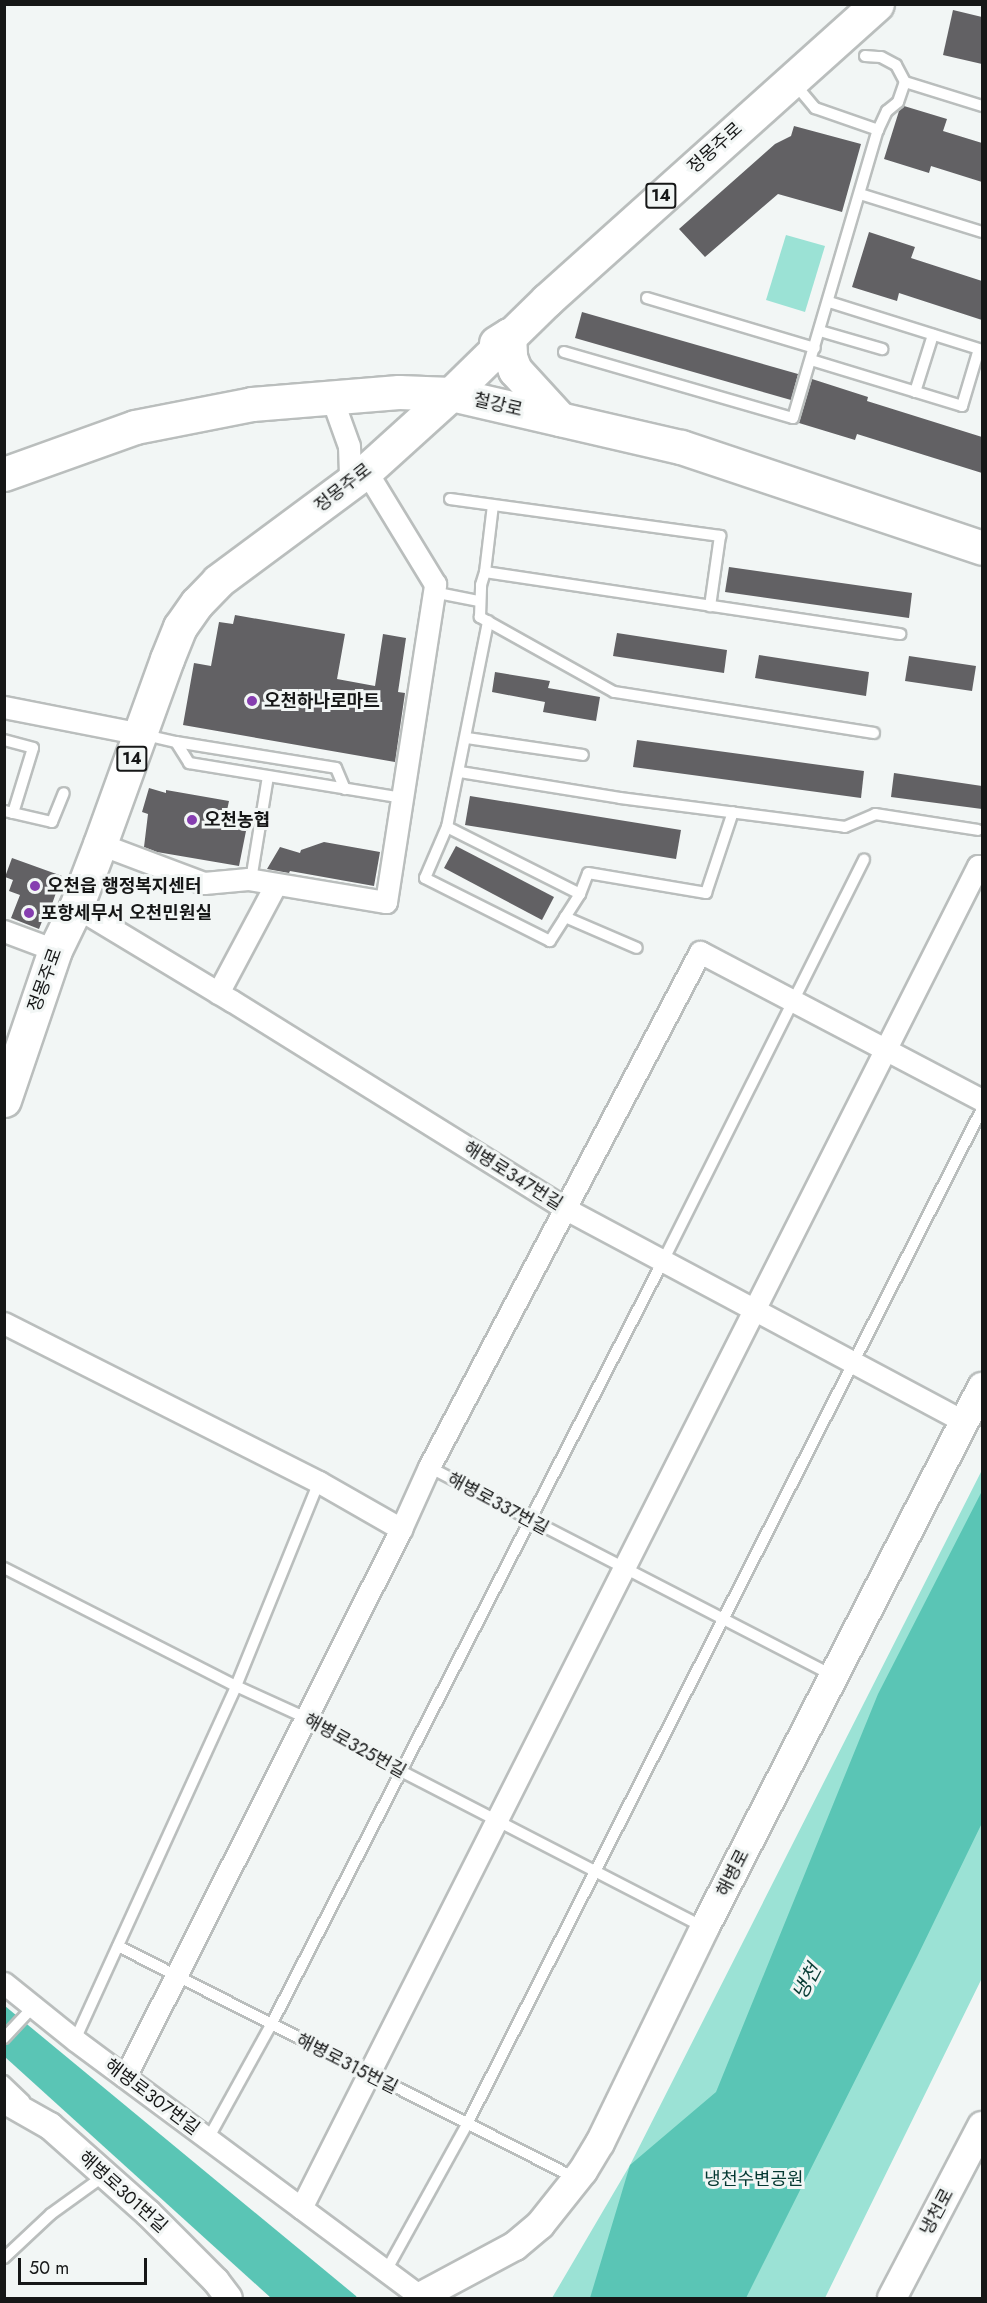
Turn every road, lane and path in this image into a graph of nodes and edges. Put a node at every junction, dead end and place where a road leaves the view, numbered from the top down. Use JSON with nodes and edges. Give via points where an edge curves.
{"nodes":[{"id":1,"x":877,"y":4,"type":"edge"},
{"id":2,"x":865,"y":56,"type":"dead end"},
{"id":3,"x":792,"y":80,"type":"junction"},
{"id":4,"x":905,"y":82,"type":"junction"},
{"id":5,"x":982,"y":106,"type":"edge"},
{"id":6,"x":878,"y":130,"type":"junction"},
{"id":7,"x":860,"y":194,"type":"junction"},
{"id":8,"x":982,"y":232,"type":"edge"},
{"id":9,"x":647,"y":298,"type":"dead end"},
{"id":10,"x":828,"y":302,"type":"junction"},
{"id":11,"x":820,"y":331,"type":"junction"},
{"id":12,"x":509,"y":335,"type":"junction"},
{"id":13,"x":933,"y":335,"type":"junction"},
{"id":14,"x":815,"y":348,"type":"junction"},
{"id":15,"x":882,"y":349,"type":"dead end"},
{"id":16,"x":564,"y":352,"type":"dead end"},
{"id":17,"x":811,"y":360,"type":"junction"},
{"id":18,"x":390,"y":392,"type":"junction"},
{"id":19,"x":915,"y":392,"type":"junction"},
{"id":20,"x":451,"y":394,"type":"junction"},
{"id":21,"x":331,"y":396,"type":"junction"},
{"id":22,"x":525,"y":411,"type":"junction"},
{"id":23,"x":560,"y":419,"type":"junction"},
{"id":24,"x":412,"y":430,"type":"junction"},
{"id":25,"x":4,"y":474,"type":"edge"},
{"id":26,"x":358,"y":478,"type":"junction"},
{"id":27,"x":450,"y":499,"type":"dead end"},
{"id":28,"x":493,"y":505,"type":"junction"},
{"id":29,"x":982,"y":548,"type":"edge"},
{"id":30,"x":485,"y":572,"type":"junction"},
{"id":31,"x":433,"y":592,"type":"junction"},
{"id":32,"x":479,"y":601,"type":"junction"},
{"id":33,"x":710,"y":606,"type":"junction"},
{"id":34,"x":488,"y":621,"type":"junction"},
{"id":35,"x":900,"y":634,"type":"dead end"},
{"id":36,"x":4,"y":707,"type":"edge"},
{"id":37,"x":874,"y":732,"type":"dead end"},
{"id":38,"x":141,"y":734,"type":"junction"},
{"id":39,"x":467,"y":738,"type":"junction"},
{"id":40,"x":4,"y":740,"type":"edge"},
{"id":41,"x":176,"y":742,"type":"junction"},
{"id":42,"x":583,"y":755,"type":"dead end"},
{"id":43,"x":460,"y":772,"type":"junction"},
{"id":44,"x":268,"y":776,"type":"junction"},
{"id":45,"x":345,"y":789,"type":"junction"},
{"id":46,"x":63,"y":793,"type":"dead end"},
{"id":47,"x":402,"y":798,"type":"junction"},
{"id":48,"x":9,"y":812,"type":"edge"},
{"id":49,"x":733,"y":812,"type":"junction"},
{"id":50,"x":447,"y":827,"type":"junction"},
{"id":51,"x":978,"y":830,"type":"dead end"},
{"id":52,"x":100,"y":844,"type":"junction"},
{"id":53,"x":864,"y":860,"type":"dead end"},
{"id":54,"x":982,"y":866,"type":"edge"},
{"id":55,"x":251,"y":880,"type":"junction"},
{"id":56,"x":276,"y":884,"type":"junction"},
{"id":57,"x":580,"y":894,"type":"junction"},
{"id":58,"x":76,"y":907,"type":"junction"},
{"id":59,"x":565,"y":917,"type":"junction"},
{"id":60,"x":4,"y":931,"type":"edge"},
{"id":61,"x":637,"y":948,"type":"dead end"},
{"id":62,"x":55,"y":950,"type":"junction"},
{"id":63,"x":218,"y":993,"type":"junction"},
{"id":64,"x":792,"y":1002,"type":"junction"},
{"id":65,"x":885,"y":1051,"type":"junction"},
{"id":66,"x":4,"y":1100,"type":"edge"},
{"id":67,"x":982,"y":1100,"type":"edge"},
{"id":68,"x":982,"y":1109,"type":"edge"},
{"id":69,"x":564,"y":1208,"type":"junction"},
{"id":70,"x":663,"y":1261,"type":"junction"},
{"id":71,"x":755,"y":1310,"type":"junction"},
{"id":72,"x":4,"y":1323,"type":"edge"},
{"id":73,"x":855,"y":1363,"type":"junction"},
{"id":74,"x":982,"y":1387,"type":"edge"},
{"id":75,"x":964,"y":1422,"type":"junction"},
{"id":76,"x":429,"y":1467,"type":"junction"},
{"id":77,"x":319,"y":1482,"type":"junction"},
{"id":78,"x":529,"y":1521,"type":"junction"},
{"id":79,"x":401,"y":1529,"type":"junction"},
{"id":80,"x":4,"y":1568,"type":"edge"},
{"id":81,"x":624,"y":1569,"type":"junction"},
{"id":82,"x":724,"y":1620,"type":"junction"},
{"id":83,"x":834,"y":1676,"type":"junction"},
{"id":84,"x":236,"y":1686,"type":"junction"},
{"id":85,"x":304,"y":1717,"type":"junction"},
{"id":86,"x":401,"y":1771,"type":"junction"},
{"id":87,"x":497,"y":1821,"type":"junction"},
{"id":88,"x":595,"y":1871,"type":"junction"},
{"id":89,"x":705,"y":1928,"type":"junction"},
{"id":90,"x":118,"y":1946,"type":"junction"},
{"id":91,"x":176,"y":1976,"type":"junction"},
{"id":92,"x":4,"y":1983,"type":"edge"},
{"id":93,"x":30,"y":2010,"type":"junction"},
{"id":94,"x":271,"y":2025,"type":"junction"},
{"id":95,"x":4,"y":2038,"type":"edge"},
{"id":96,"x":75,"y":2040,"type":"junction"},
{"id":97,"x":368,"y":2076,"type":"junction"},
{"id":98,"x":124,"y":2077,"type":"junction"},
{"id":99,"x":4,"y":2081,"type":"edge"},
{"id":100,"x":4,"y":2100,"type":"edge"},
{"id":101,"x":466,"y":2124,"type":"junction"},
{"id":102,"x":50,"y":2126,"type":"junction"},
{"id":103,"x":982,"y":2126,"type":"edge"},
{"id":104,"x":208,"y":2139,"type":"junction"},
{"id":105,"x":105,"y":2175,"type":"junction"},
{"id":106,"x":577,"y":2179,"type":"junction"},
{"id":107,"x":301,"y":2208,"type":"junction"},
{"id":108,"x":4,"y":2258,"type":"edge"},
{"id":109,"x":386,"y":2271,"type":"junction"},
{"id":110,"x":229,"y":2298,"type":"edge"},
{"id":111,"x":419,"y":2298,"type":"edge"},
{"id":112,"x":892,"y":2298,"type":"edge"}],
"edges":[{"from":1,"to":3,"type":"main road","name":"정몽주로","number":"14"},
{"from":2,"to":4,"type":"lane","via":[[881,57],[896,65]]},
{"from":3,"to":6,"type":"lane","via":[[815,108]]},
{"from":3,"to":12,"type":"main road","name":"정몽주로","number":"14"},
{"from":4,"to":5,"type":"lane"},
{"from":4,"to":6,"type":"lane","via":[[898,102],[887,111]]},
{"from":6,"to":7,"type":"lane"},
{"from":7,"to":8,"type":"lane"},
{"from":7,"to":10,"type":"lane"},
{"from":9,"to":14,"type":"lane"},
{"from":10,"to":11,"type":"lane"},
{"from":10,"to":13,"type":"lane"},
{"from":11,"to":14,"type":"lane"},
{"from":11,"to":15,"type":"lane"},
{"from":12,"to":18,"type":"main road","via":[[470,358]]},
{"from":12,"to":20,"type":"main road","name":"정몽주로","number":"14"},
{"from":12,"to":23,"type":"main road","via":[[514,370]]},
{"from":13,"to":19,"type":"lane"},
{"from":13,"to":19,"type":"lane","via":[[979,350],[969,384],[962,406]]},
{"from":14,"to":17,"type":"lane"},
{"from":16,"to":17,"type":"lane","via":[[793,418]]},
{"from":17,"to":19,"type":"lane"},
{"from":18,"to":20,"type":"main road","name":"철강로"},
{"from":18,"to":21,"type":"main road","name":"철강로"},
{"from":18,"to":24,"type":"main road","via":[[406,402]]},
{"from":20,"to":22,"type":"main road","name":"철강로"},
{"from":20,"to":24,"type":"main road","name":"정몽주로","number":"14"},
{"from":21,"to":25,"type":"main road","name":"철강로","via":[[252,404],[135,427]]},
{"from":21,"to":26,"type":"street"},
{"from":22,"to":23,"type":"main road","name":"철강로"},
{"from":22,"to":24,"type":"main road","via":[[462,414]]},
{"from":23,"to":29,"type":"main road","name":"철강로","via":[[681,447]]},
{"from":24,"to":26,"type":"main road","name":"정몽주로","number":"14"},
{"from":26,"to":31,"type":"street","via":[[435,584]]},
{"from":26,"to":38,"type":"main road","name":"정몽주로","number":"14","via":[[218,581],[197,603],[180,627]]},
{"from":27,"to":28,"type":"lane"},
{"from":28,"to":30,"type":"lane"},
{"from":28,"to":33,"type":"lane","via":[[720,536]]},
{"from":30,"to":32,"type":"lane"},
{"from":30,"to":33,"type":"lane"},
{"from":31,"to":32,"type":"lane"},
{"from":31,"to":47,"type":"street"},
{"from":32,"to":34,"type":"lane","via":[[480,617]]},
{"from":33,"to":35,"type":"lane"},
{"from":34,"to":37,"type":"lane","via":[[614,692]]},
{"from":34,"to":39,"type":"lane"},
{"from":36,"to":38,"type":"street"},
{"from":38,"to":41,"type":"lane"},
{"from":38,"to":52,"type":"main road","name":"정몽주로","number":"14"},
{"from":39,"to":42,"type":"lane"},
{"from":39,"to":43,"type":"lane"},
{"from":40,"to":48,"type":"lane","via":[[33,748]]},
{"from":41,"to":44,"type":"lane","via":[[189,763]]},
{"from":41,"to":45,"type":"lane","via":[[336,768]]},
{"from":43,"to":49,"type":"lane"},
{"from":43,"to":50,"type":"lane"},
{"from":44,"to":45,"type":"lane"},
{"from":44,"to":55,"type":"lane"},
{"from":45,"to":47,"type":"lane"},
{"from":46,"to":48,"type":"lane","via":[[52,822]]},
{"from":47,"to":56,"type":"street","via":[[386,902]]},
{"from":49,"to":51,"type":"lane","via":[[845,827],[875,814]]},
{"from":49,"to":57,"type":"lane","via":[[706,893],[588,873]]},
{"from":50,"to":57,"type":"lane"},
{"from":50,"to":59,"type":"lane","via":[[425,878],[550,941]]},
{"from":52,"to":55,"type":"street","via":[[204,883]]},
{"from":52,"to":58,"type":"main road","name":"정몽주로","number":"14"},
{"from":53,"to":64,"type":"lane"},
{"from":54,"to":65,"type":"street","via":[[978,866]]},
{"from":55,"to":56,"type":"street"},
{"from":56,"to":63,"type":"street"},
{"from":57,"to":59,"type":"lane"},
{"from":58,"to":62,"type":"main road","name":"정몽주로","number":"14"},
{"from":58,"to":63,"type":"street","name":"해병로347번길"},
{"from":59,"to":61,"type":"lane"},
{"from":60,"to":62,"type":"street"},
{"from":62,"to":66,"type":"main road","name":"정몽주로","number":"14"},
{"from":63,"to":69,"type":"street","name":"해병로347번길"},
{"from":64,"to":65,"type":"street"},
{"from":64,"to":69,"type":"street","via":[[700,952]]},
{"from":64,"to":70,"type":"lane"},
{"from":65,"to":67,"type":"street"},
{"from":65,"to":71,"type":"street"},
{"from":68,"to":73,"type":"lane"},
{"from":69,"to":70,"type":"street","name":"해병로347번길"},
{"from":69,"to":76,"type":"street"},
{"from":70,"to":71,"type":"street","name":"해병로347번길"},
{"from":70,"to":78,"type":"lane"},
{"from":71,"to":73,"type":"street","name":"해병로347번길"},
{"from":71,"to":81,"type":"street"},
{"from":72,"to":77,"type":"street"},
{"from":73,"to":75,"type":"street","name":"해병로347번길"},
{"from":73,"to":82,"type":"lane"},
{"from":74,"to":75,"type":"main road","name":"해병로"},
{"from":75,"to":83,"type":"main road","name":"해병로"},
{"from":76,"to":78,"type":"lane","name":"해병로337번길"},
{"from":76,"to":79,"type":"street","name":"해병로337번길"},
{"from":77,"to":79,"type":"street"},
{"from":77,"to":84,"type":"lane"},
{"from":78,"to":81,"type":"lane","name":"해병로337번길"},
{"from":78,"to":86,"type":"lane"},
{"from":79,"to":85,"type":"street","name":"해병로337번길"},
{"from":80,"to":84,"type":"lane","name":"해병로325번길"},
{"from":81,"to":82,"type":"lane","name":"해병로337번길"},
{"from":81,"to":87,"type":"street"},
{"from":82,"to":83,"type":"lane","name":"해병로337번길"},
{"from":82,"to":88,"type":"lane"},
{"from":83,"to":89,"type":"main road","name":"해병로"},
{"from":84,"to":85,"type":"lane","name":"해병로325번길"},
{"from":84,"to":90,"type":"lane"},
{"from":85,"to":86,"type":"lane","name":"해병로325번길"},
{"from":85,"to":91,"type":"street","name":"해병로337번길"},
{"from":86,"to":87,"type":"lane","name":"해병로325번길"},
{"from":86,"to":94,"type":"lane"},
{"from":87,"to":88,"type":"lane","name":"해병로325번길"},
{"from":87,"to":97,"type":"street"},
{"from":88,"to":89,"type":"lane","name":"해병로325번길"},
{"from":88,"to":101,"type":"lane"},
{"from":89,"to":106,"type":"main road","name":"해병로","via":[[600,2143]]},
{"from":90,"to":91,"type":"lane","name":"해병로315번길"},
{"from":90,"to":96,"type":"lane"},
{"from":91,"to":94,"type":"lane","name":"해병로315번길"},
{"from":91,"to":98,"type":"street","name":"해병로337번길"},
{"from":92,"to":93,"type":"street","name":"해병로307번길"},
{"from":93,"to":95,"type":"lane"},
{"from":93,"to":96,"type":"street","name":"해병로307번길"},
{"from":94,"to":97,"type":"lane","name":"해병로315번길"},
{"from":94,"to":104,"type":"lane"},
{"from":96,"to":98,"type":"street","name":"해병로307번길"},
{"from":97,"to":101,"type":"lane","name":"해병로315번길"},
{"from":97,"to":107,"type":"street"},
{"from":98,"to":104,"type":"street","name":"해병로307번길"},
{"from":99,"to":102,"type":"lane"},
{"from":100,"to":102,"type":"street","name":"해병로301번길"},
{"from":101,"to":106,"type":"lane","name":"해병로315번길"},
{"from":101,"to":109,"type":"lane"},
{"from":102,"to":105,"type":"street","name":"해병로301번길"},
{"from":103,"to":112,"type":"main road","name":"냉천로"},
{"from":104,"to":107,"type":"street","name":"해병로307번길"},
{"from":105,"to":108,"type":"lane","via":[[51,2214]]},
{"from":105,"to":110,"type":"street","name":"해병로301번길","via":[[148,2213]]},
{"from":106,"to":111,"type":"main road","name":"해병로","via":[[540,2224],[515,2246]]},
{"from":107,"to":109,"type":"street","name":"해병로307번길"},
{"from":109,"to":111,"type":"street","name":"해병로307번길"}]}
